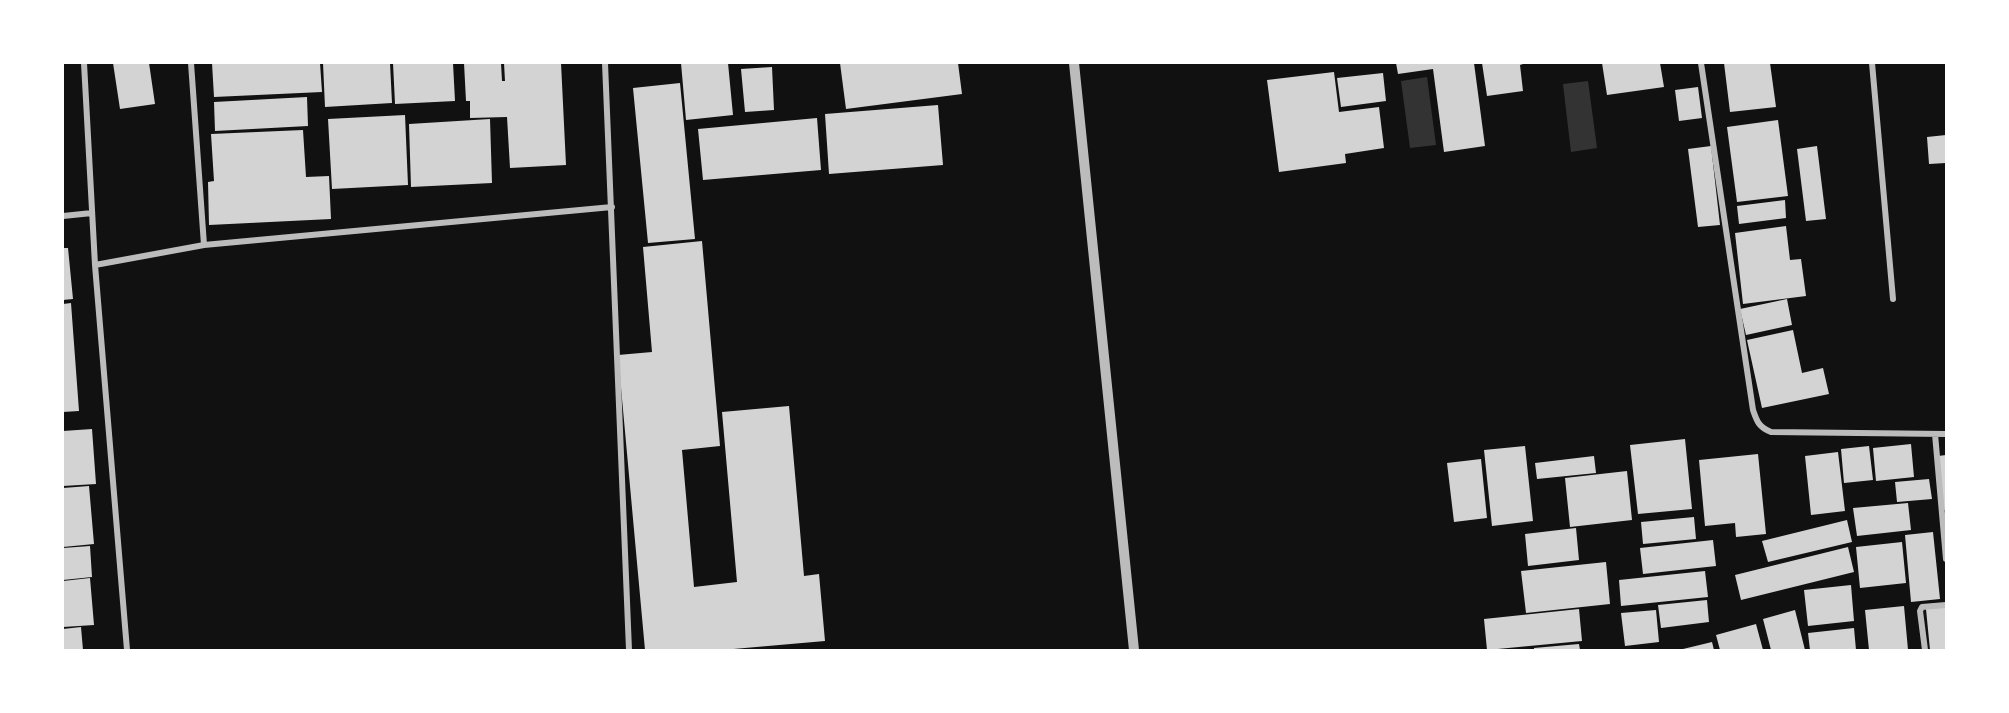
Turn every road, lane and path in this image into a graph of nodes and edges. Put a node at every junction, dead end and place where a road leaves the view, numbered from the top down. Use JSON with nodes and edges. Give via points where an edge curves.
{"nodes":[{"id":1,"x":84,"y":63,"type":"edge"},
{"id":2,"x":191,"y":63,"type":"edge"},
{"id":3,"x":605,"y":63,"type":"edge"},
{"id":4,"x":1074,"y":63,"type":"edge"},
{"id":5,"x":1701,"y":63,"type":"edge"},
{"id":6,"x":1872,"y":63,"type":"edge"},
{"id":7,"x":612,"y":207,"type":"junction"},
{"id":8,"x":92,"y":213,"type":"junction"},
{"id":9,"x":63,"y":216,"type":"edge"},
{"id":10,"x":204,"y":245,"type":"junction"},
{"id":11,"x":96,"y":265,"type":"junction"},
{"id":12,"x":1893,"y":298,"type":"dead end"},
{"id":13,"x":1935,"y":434,"type":"junction"},
{"id":14,"x":1946,"y":434,"type":"edge"},
{"id":15,"x":1946,"y":559,"type":"edge"},
{"id":16,"x":1946,"y":605,"type":"edge"},
{"id":17,"x":127,"y":650,"type":"edge"},
{"id":18,"x":629,"y":650,"type":"edge"},
{"id":19,"x":1134,"y":650,"type":"edge"},
{"id":20,"x":1925,"y":650,"type":"edge"}],
"edges":[{"from":1,"to":8,"type":"street"},
{"from":2,"to":10,"type":"street"},
{"from":3,"to":7,"type":"street"},
{"from":4,"to":19,"type":"street"},
{"from":5,"to":13,"type":"street","via":[[1757,423],[1771,432]]},
{"from":6,"to":12,"type":"street"},
{"from":7,"to":10,"type":"street"},
{"from":7,"to":18,"type":"street"},
{"from":8,"to":9,"type":"street"},
{"from":8,"to":11,"type":"street"},
{"from":10,"to":11,"type":"street"},
{"from":11,"to":17,"type":"street"},
{"from":13,"to":14,"type":"street"},
{"from":13,"to":15,"type":"street"},
{"from":16,"to":20,"type":"street","via":[[1920,610]]}]}
